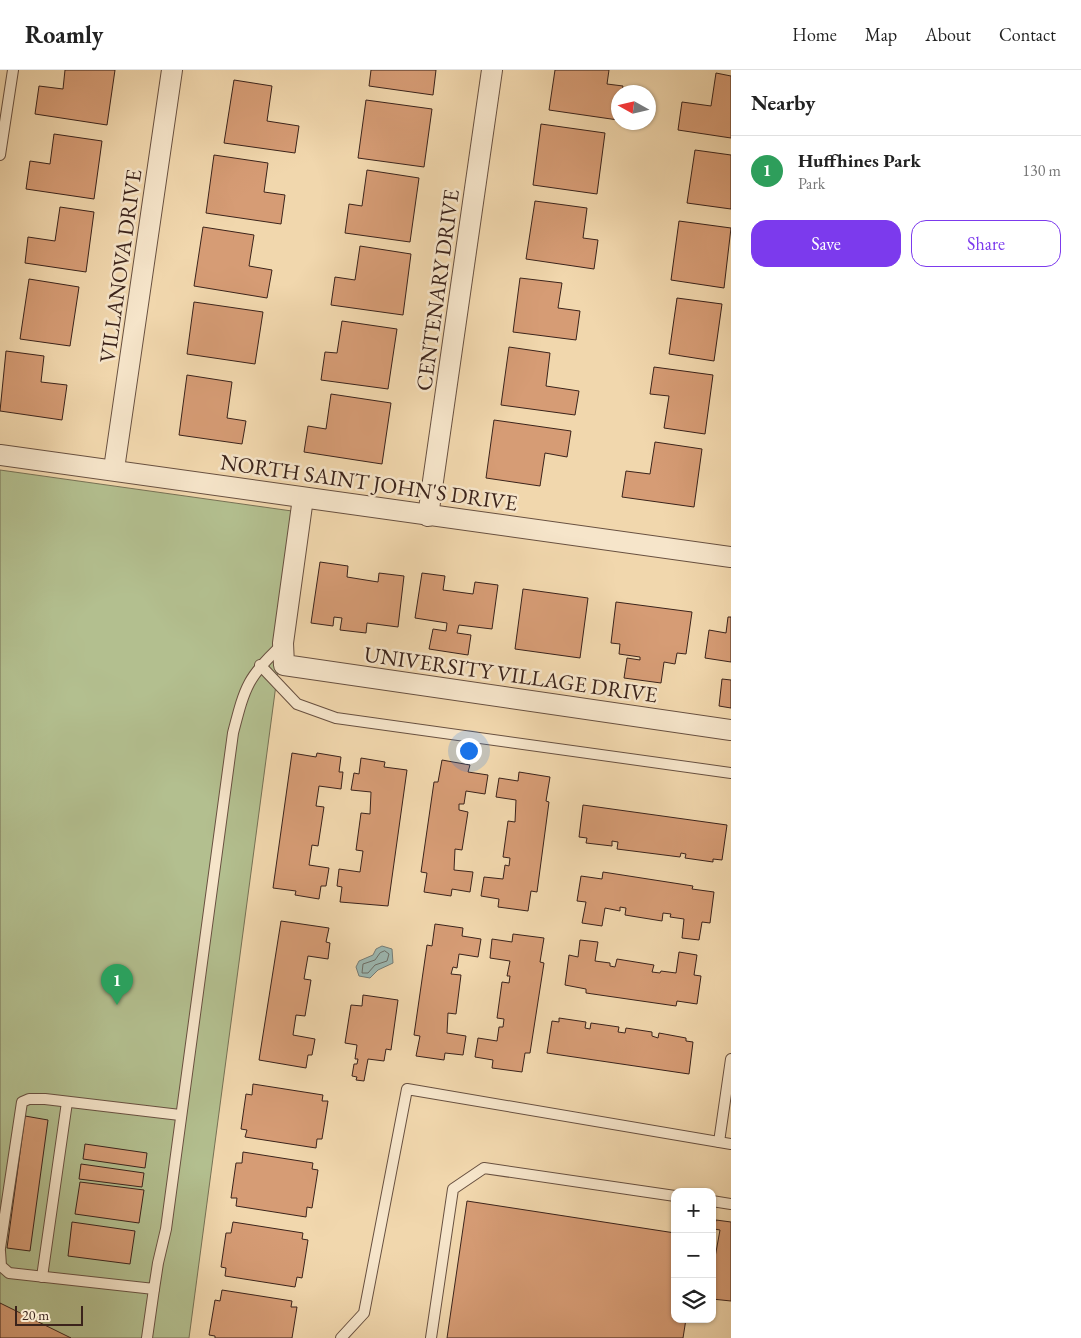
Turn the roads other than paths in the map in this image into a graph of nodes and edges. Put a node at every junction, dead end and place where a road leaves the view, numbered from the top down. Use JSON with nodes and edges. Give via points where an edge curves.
{"nodes":[{"id":1,"x":12,"y":70,"type":"edge"},
{"id":2,"x":172,"y":70,"type":"edge"},
{"id":3,"x":492,"y":70,"type":"edge"},
{"id":4,"x":0,"y":156,"type":"edge"},
{"id":5,"x":0,"y":455,"type":"edge"},
{"id":6,"x":114,"y":469,"type":"junction"},
{"id":7,"x":303,"y":498,"type":"junction"},
{"id":8,"x":428,"y":516,"type":"junction"},
{"id":9,"x":731,"y":557,"type":"edge"},
{"id":10,"x":283,"y":643,"type":"junction"},
{"id":11,"x":260,"y":665,"type":"junction"},
{"id":12,"x":731,"y":730,"type":"edge"},
{"id":13,"x":731,"y":773,"type":"edge"},
{"id":14,"x":731,"y":1059,"type":"edge"},
{"id":15,"x":68,"y":1102,"type":"junction"},
{"id":16,"x":180,"y":1115,"type":"junction"},
{"id":17,"x":719,"y":1142,"type":"junction"},
{"id":18,"x":731,"y":1144,"type":"edge"},
{"id":19,"x":671,"y":1195,"type":"edge"},
{"id":20,"x":716,"y":1202,"type":"edge"},
{"id":21,"x":731,"y":1204,"type":"edge"},
{"id":22,"x":0,"y":1250,"type":"edge"},
{"id":23,"x":42,"y":1277,"type":"junction"},
{"id":24,"x":154,"y":1289,"type":"junction"},
{"id":25,"x":147,"y":1338,"type":"edge"},
{"id":26,"x":341,"y":1338,"type":"edge"},
{"id":27,"x":432,"y":1338,"type":"edge"}],
"edges":[{"from":1,"to":4,"type":"lane"},
{"from":2,"to":6,"type":"street","name":"VILLANOVA DRIVE"},
{"from":3,"to":8,"type":"street","name":"CENTENARY DRIVE"},
{"from":5,"to":6,"type":"street","name":"NORTH SAINT JOHN'S DRIVE"},
{"from":6,"to":7,"type":"street","name":"NORTH SAINT JOHN'S DRIVE"},
{"from":7,"to":8,"type":"street","name":"NORTH SAINT JOHN'S DRIVE"},
{"from":7,"to":10,"type":"street"},
{"from":8,"to":9,"type":"street","name":"NORTH SAINT JOHN'S DRIVE"},
{"from":10,"to":11,"type":"lane"},
{"from":10,"to":12,"type":"street","name":"UNIVERSITY VILLAGE DRIVE","via":[[284,665]]},
{"from":11,"to":13,"type":"lane","via":[[297,704],[336,718]]},
{"from":11,"to":16,"type":"lane","via":[[244,689],[233,733]]},
{"from":14,"to":17,"type":"lane"},
{"from":15,"to":16,"type":"lane"},
{"from":15,"to":22,"type":"lane","via":[[29,1099],[22,1102]]},
{"from":15,"to":23,"type":"lane"},
{"from":16,"to":24,"type":"lane","via":[[166,1229]]},
{"from":17,"to":18,"type":"lane"},
{"from":17,"to":26,"type":"lane","via":[[407,1089],[364,1313]]},
{"from":19,"to":27,"type":"lane","via":[[484,1168],[453,1189]]},
{"from":20,"to":21,"type":"lane"},
{"from":22,"to":23,"type":"lane","via":[[1,1266],[10,1273]]},
{"from":23,"to":24,"type":"lane"},
{"from":24,"to":25,"type":"lane"}]}
